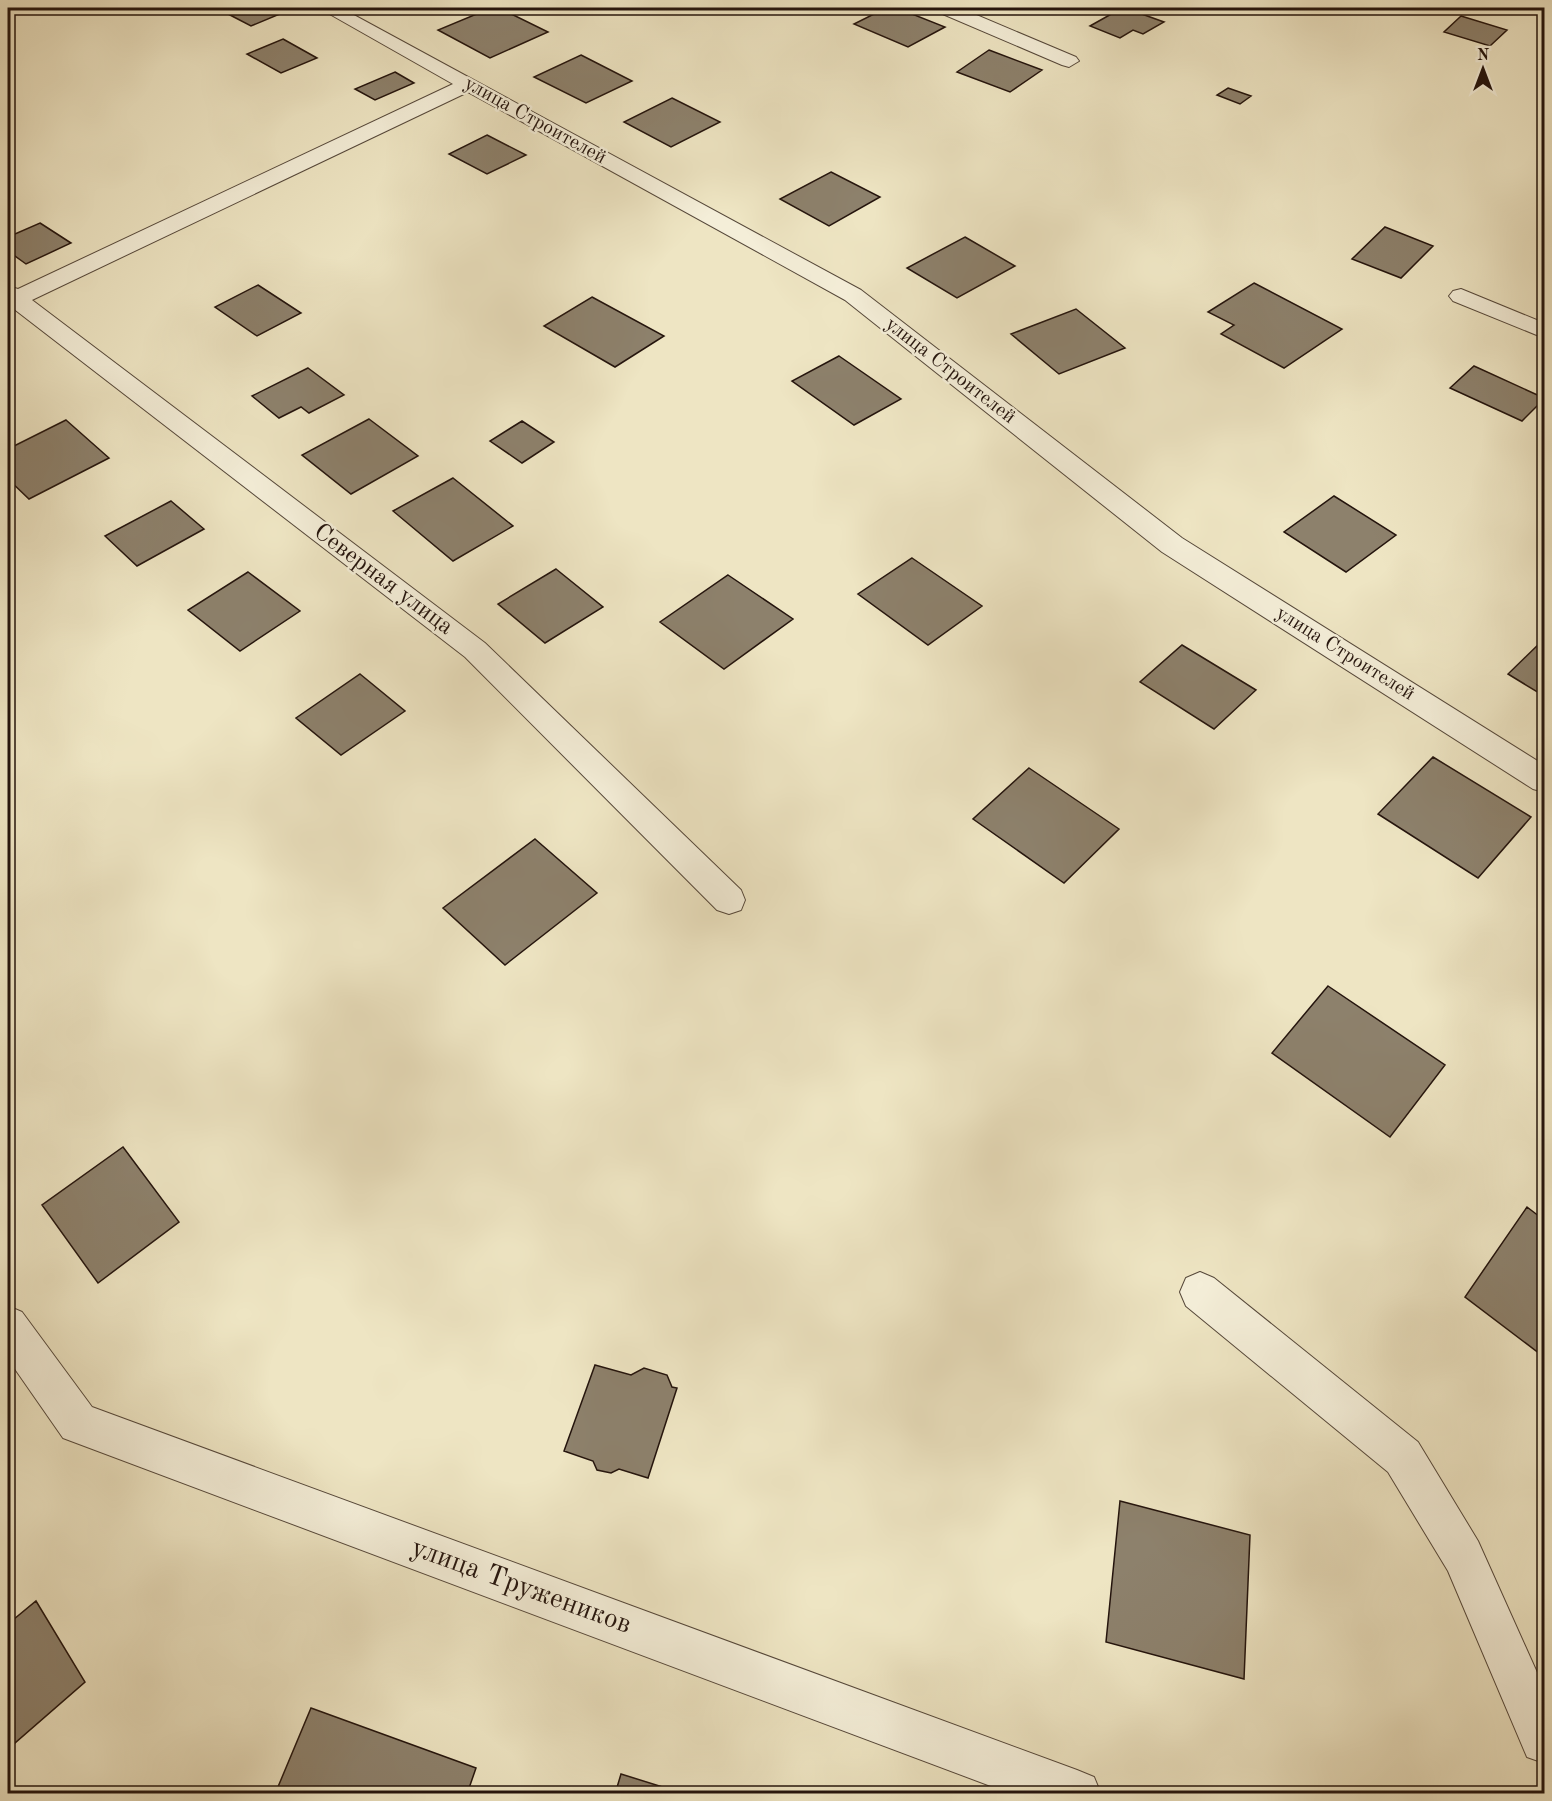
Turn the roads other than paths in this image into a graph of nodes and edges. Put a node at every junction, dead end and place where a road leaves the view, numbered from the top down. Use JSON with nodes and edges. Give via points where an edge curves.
{"nodes":[{"id":1,"x":328,"y":8,"type":"edge"},
{"id":2,"x":945,"y":8,"type":"edge"},
{"id":3,"x":1069,"y":61,"type":"dead end"},
{"id":4,"x":467,"y":85,"type":"junction"},
{"id":5,"x":1461,"y":296,"type":"dead end"},
{"id":6,"x":10,"y":298,"type":"edge"},
{"id":7,"x":1545,"y":331,"type":"edge"},
{"id":8,"x":1545,"y":780,"type":"edge"},
{"id":9,"x":729,"y":900,"type":"dead end"},
{"id":10,"x":1200,"y":1292,"type":"dead end"},
{"id":11,"x":8,"y":1326,"type":"edge"},
{"id":12,"x":1545,"y":1740,"type":"edge"},
{"id":13,"x":1077,"y":1794,"type":"edge"}],
"edges":[{"from":1,"to":4,"type":"street","name":"улица Строителей"},
{"from":2,"to":3,"type":"street"},
{"from":4,"to":6,"type":"street"},
{"from":4,"to":8,"type":"street","name":"улица Строителей","via":[[853,295],[1172,544]]},
{"from":5,"to":7,"type":"street"},
{"from":6,"to":9,"type":"street","name":"Северная улица","via":[[475,650]]},
{"from":10,"to":12,"type":"street","via":[[1403,1457],[1463,1556]]},
{"from":11,"to":13,"type":"street","name":"улица Тружеников","via":[[78,1423]]}]}
